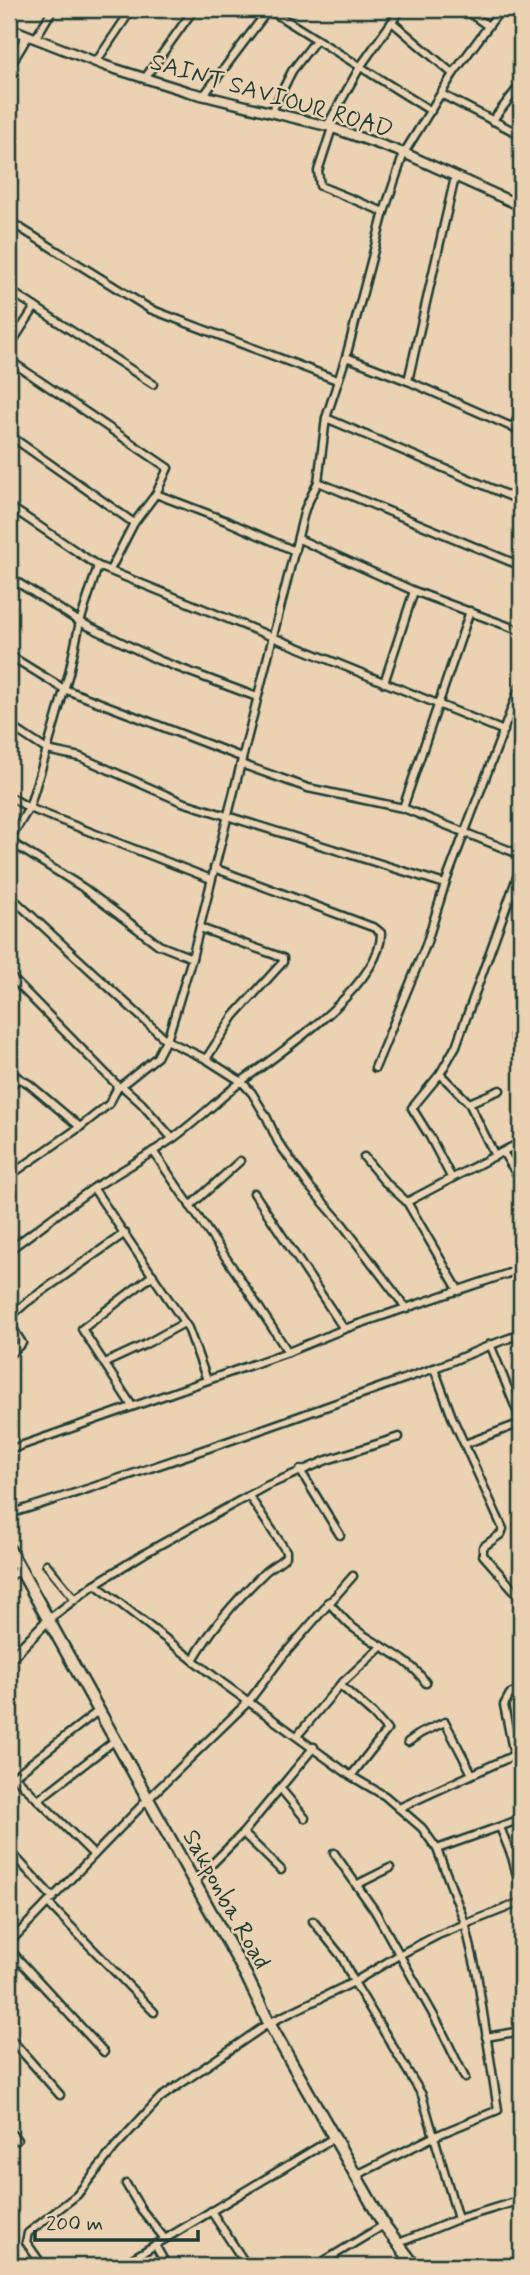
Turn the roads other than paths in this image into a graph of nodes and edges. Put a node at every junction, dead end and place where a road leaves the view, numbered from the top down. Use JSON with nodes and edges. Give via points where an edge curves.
{"nodes":[{"id":1,"x":53,"y":9,"type":"edge"},
{"id":2,"x":132,"y":9,"type":"edge"},
{"id":3,"x":194,"y":9,"type":"edge"},
{"id":4,"x":268,"y":9,"type":"edge"},
{"id":5,"x":390,"y":9,"type":"edge"},
{"id":6,"x":464,"y":9,"type":"edge"},
{"id":7,"x":501,"y":9,"type":"edge"},
{"id":8,"x":400,"y":11,"type":"edge"},
{"id":9,"x":392,"y":22,"type":"junction"},
{"id":10,"x":488,"y":26,"type":"junction"},
{"id":11,"x":9,"y":28,"type":"edge"},
{"id":12,"x":31,"y":37,"type":"junction"},
{"id":13,"x":316,"y":40,"type":"junction"},
{"id":14,"x":96,"y":62,"type":"junction"},
{"id":15,"x":9,"y":66,"type":"edge"},
{"id":16,"x":360,"y":66,"type":"junction"},
{"id":17,"x":453,"y":74,"type":"junction"},
{"id":18,"x":145,"y":78,"type":"junction"},
{"id":19,"x":521,"y":84,"type":"edge"},
{"id":20,"x":441,"y":94,"type":"junction"},
{"id":21,"x":204,"y":95,"type":"junction"},
{"id":22,"x":272,"y":111,"type":"junction"},
{"id":23,"x":431,"y":111,"type":"junction"},
{"id":24,"x":492,"y":121,"type":"junction"},
{"id":25,"x":329,"y":127,"type":"junction"},
{"id":26,"x":521,"y":135,"type":"edge"},
{"id":27,"x":404,"y":153,"type":"junction"},
{"id":28,"x":454,"y":177,"type":"junction"},
{"id":29,"x":521,"y":206,"type":"edge"},
{"id":30,"x":384,"y":212,"type":"junction"},
{"id":31,"x":9,"y":220,"type":"edge"},
{"id":32,"x":9,"y":289,"type":"edge"},
{"id":33,"x":35,"y":307,"type":"junction"},
{"id":34,"x":9,"y":347,"type":"edge"},
{"id":35,"x":346,"y":357,"type":"junction"},
{"id":36,"x":9,"y":360,"type":"edge"},
{"id":37,"x":337,"y":380,"type":"junction"},
{"id":38,"x":408,"y":381,"type":"junction"},
{"id":39,"x":153,"y":384,"type":"dead end"},
{"id":40,"x":521,"y":411,"type":"edge"},
{"id":41,"x":326,"y":418,"type":"junction"},
{"id":42,"x":513,"y":428,"type":"junction"},
{"id":43,"x":521,"y":431,"type":"edge"},
{"id":44,"x":9,"y":435,"type":"edge"},
{"id":45,"x":318,"y":482,"type":"junction"},
{"id":46,"x":156,"y":494,"type":"junction"},
{"id":47,"x":521,"y":502,"type":"edge"},
{"id":48,"x":9,"y":506,"type":"edge"},
{"id":49,"x":134,"y":523,"type":"junction"},
{"id":50,"x":299,"y":539,"type":"junction"},
{"id":51,"x":295,"y":551,"type":"junction"},
{"id":52,"x":98,"y":566,"type":"junction"},
{"id":53,"x":521,"y":566,"type":"edge"},
{"id":54,"x":110,"y":570,"type":"junction"},
{"id":55,"x":9,"y":579,"type":"edge"},
{"id":56,"x":414,"y":591,"type":"junction"},
{"id":57,"x":470,"y":611,"type":"junction"},
{"id":58,"x":80,"y":622,"type":"junction"},
{"id":59,"x":521,"y":631,"type":"edge"},
{"id":60,"x":273,"y":638,"type":"junction"},
{"id":61,"x":9,"y":655,"type":"edge"},
{"id":62,"x":384,"y":683,"type":"junction"},
{"id":63,"x":521,"y":684,"type":"edge"},
{"id":64,"x":64,"y":689,"type":"junction"},
{"id":65,"x":257,"y":697,"type":"junction"},
{"id":66,"x":437,"y":704,"type":"junction"},
{"id":67,"x":9,"y":725,"type":"edge"},
{"id":68,"x":504,"y":731,"type":"junction"},
{"id":69,"x":47,"y":750,"type":"junction"},
{"id":70,"x":241,"y":760,"type":"junction"},
{"id":71,"x":9,"y":796,"type":"edge"},
{"id":72,"x":29,"y":808,"type":"junction"},
{"id":73,"x":403,"y":808,"type":"junction"},
{"id":74,"x":228,"y":815,"type":"junction"},
{"id":75,"x":466,"y":832,"type":"junction"},
{"id":76,"x":9,"y":841,"type":"edge"},
{"id":77,"x":521,"y":855,"type":"edge"},
{"id":78,"x":521,"y":866,"type":"edge"},
{"id":79,"x":214,"y":868,"type":"junction"},
{"id":80,"x":211,"y":879,"type":"junction"},
{"id":81,"x":445,"y":884,"type":"junction"},
{"id":82,"x":9,"y":895,"type":"edge"},
{"id":83,"x":200,"y":928,"type":"junction"},
{"id":84,"x":192,"y":958,"type":"junction"},
{"id":85,"x":9,"y":975,"type":"edge"},
{"id":86,"x":521,"y":1020,"type":"edge"},
{"id":87,"x":166,"y":1040,"type":"junction"},
{"id":88,"x":521,"y":1054,"type":"edge"},
{"id":89,"x":206,"y":1059,"type":"junction"},
{"id":90,"x":375,"y":1068,"type":"dead end"},
{"id":91,"x":10,"y":1073,"type":"edge"},
{"id":92,"x":440,"y":1074,"type":"junction"},
{"id":93,"x":19,"y":1079,"type":"junction"},
{"id":94,"x":242,"y":1082,"type":"junction"},
{"id":95,"x":10,"y":1085,"type":"edge"},
{"id":96,"x":119,"y":1087,"type":"junction"},
{"id":97,"x":500,"y":1090,"type":"dead end"},
{"id":98,"x":469,"y":1103,"type":"junction"},
{"id":99,"x":80,"y":1128,"type":"junction"},
{"id":100,"x":172,"y":1139,"type":"junction"},
{"id":101,"x":521,"y":1142,"type":"edge"},
{"id":102,"x":153,"y":1151,"type":"junction"},
{"id":103,"x":503,"y":1152,"type":"junction"},
{"id":104,"x":495,"y":1156,"type":"junction"},
{"id":105,"x":364,"y":1157,"type":"dead end"},
{"id":106,"x":240,"y":1161,"type":"dead end"},
{"id":107,"x":9,"y":1176,"type":"edge"},
{"id":108,"x":451,"y":1177,"type":"junction"},
{"id":109,"x":521,"y":1181,"type":"edge"},
{"id":110,"x":94,"y":1189,"type":"junction"},
{"id":111,"x":254,"y":1193,"type":"dead end"},
{"id":112,"x":407,"y":1202,"type":"junction"},
{"id":113,"x":190,"y":1206,"type":"junction"},
{"id":114,"x":125,"y":1233,"type":"junction"},
{"id":115,"x":9,"y":1250,"type":"edge"},
{"id":116,"x":521,"y":1269,"type":"edge"},
{"id":117,"x":153,"y":1275,"type":"junction"},
{"id":118,"x":459,"y":1291,"type":"junction"},
{"id":119,"x":407,"y":1309,"type":"junction"},
{"id":120,"x":184,"y":1323,"type":"junction"},
{"id":121,"x":344,"y":1329,"type":"junction"},
{"id":122,"x":521,"y":1334,"type":"edge"},
{"id":123,"x":490,"y":1343,"type":"junction"},
{"id":124,"x":288,"y":1352,"type":"junction"},
{"id":125,"x":9,"y":1355,"type":"edge"},
{"id":126,"x":105,"y":1363,"type":"junction"},
{"id":127,"x":434,"y":1368,"type":"junction"},
{"id":128,"x":207,"y":1380,"type":"junction"},
{"id":129,"x":132,"y":1406,"type":"junction"},
{"id":130,"x":521,"y":1422,"type":"edge"},
{"id":131,"x":399,"y":1437,"type":"dead end"},
{"id":132,"x":465,"y":1444,"type":"junction"},
{"id":133,"x":9,"y":1450,"type":"edge"},
{"id":134,"x":300,"y":1470,"type":"junction"},
{"id":135,"x":249,"y":1496,"type":"junction"},
{"id":136,"x":9,"y":1514,"type":"edge"},
{"id":137,"x":340,"y":1535,"type":"dead end"},
{"id":138,"x":9,"y":1549,"type":"edge"},
{"id":139,"x":46,"y":1564,"type":"dead end"},
{"id":140,"x":20,"y":1569,"type":"junction"},
{"id":141,"x":354,"y":1576,"type":"dead end"},
{"id":142,"x":9,"y":1577,"type":"edge"},
{"id":143,"x":95,"y":1584,"type":"junction"},
{"id":144,"x":521,"y":1598,"type":"edge"},
{"id":145,"x":75,"y":1599,"type":"junction"},
{"id":146,"x":328,"y":1602,"type":"junction"},
{"id":147,"x":49,"y":1619,"type":"junction"},
{"id":148,"x":382,"y":1646,"type":"junction"},
{"id":149,"x":9,"y":1660,"type":"edge"},
{"id":150,"x":193,"y":1660,"type":"junction"},
{"id":151,"x":426,"y":1683,"type":"dead end"},
{"id":152,"x":340,"y":1685,"type":"junction"},
{"id":153,"x":521,"y":1689,"type":"edge"},
{"id":154,"x":249,"y":1702,"type":"junction"},
{"id":155,"x":98,"y":1711,"type":"junction"},
{"id":156,"x":297,"y":1736,"type":"junction"},
{"id":157,"x":114,"y":1741,"type":"junction"},
{"id":158,"x":408,"y":1742,"type":"dead end"},
{"id":159,"x":314,"y":1747,"type":"junction"},
{"id":160,"x":518,"y":1753,"type":"edge"},
{"id":161,"x":472,"y":1774,"type":"junction"},
{"id":162,"x":351,"y":1776,"type":"junction"},
{"id":163,"x":11,"y":1778,"type":"edge"},
{"id":164,"x":281,"y":1789,"type":"junction"},
{"id":165,"x":148,"y":1799,"type":"junction"},
{"id":166,"x":38,"y":1800,"type":"junction"},
{"id":167,"x":400,"y":1808,"type":"junction"},
{"id":168,"x":305,"y":1818,"type":"dead end"},
{"id":169,"x":521,"y":1819,"type":"edge"},
{"id":170,"x":500,"y":1827,"type":"junction"},
{"id":171,"x":243,"y":1833,"type":"junction"},
{"id":172,"x":437,"y":1849,"type":"junction"},
{"id":173,"x":9,"y":1850,"type":"edge"},
{"id":174,"x":334,"y":1853,"type":"dead end"},
{"id":175,"x":94,"y":1855,"type":"junction"},
{"id":176,"x":390,"y":1868,"type":"dead end"},
{"id":177,"x":281,"y":1870,"type":"dead end"},
{"id":178,"x":194,"y":1882,"type":"junction"},
{"id":179,"x":356,"y":1885,"type":"junction"},
{"id":180,"x":521,"y":1890,"type":"edge"},
{"id":181,"x":50,"y":1901,"type":"junction"},
{"id":182,"x":521,"y":1902,"type":"edge"},
{"id":183,"x":313,"y":1921,"type":"dead end"},
{"id":184,"x":465,"y":1923,"type":"junction"},
{"id":185,"x":9,"y":1943,"type":"edge"},
{"id":186,"x":9,"y":1950,"type":"edge"},
{"id":187,"x":399,"y":1955,"type":"junction"},
{"id":188,"x":354,"y":1982,"type":"junction"},
{"id":189,"x":154,"y":2012,"type":"dead end"},
{"id":190,"x":270,"y":2022,"type":"junction"},
{"id":191,"x":521,"y":2031,"type":"edge"},
{"id":192,"x":9,"y":2037,"type":"edge"},
{"id":193,"x":486,"y":2037,"type":"junction"},
{"id":194,"x":104,"y":2052,"type":"dead end"},
{"id":195,"x":465,"y":2078,"type":"dead end"},
{"id":196,"x":60,"y":2095,"type":"dead end"},
{"id":197,"x":9,"y":2130,"type":"edge"},
{"id":198,"x":435,"y":2136,"type":"junction"},
{"id":199,"x":335,"y":2137,"type":"junction"},
{"id":200,"x":16,"y":2140,"type":"dead end"},
{"id":201,"x":357,"y":2175,"type":"junction"},
{"id":202,"x":125,"y":2184,"type":"dead end"},
{"id":203,"x":521,"y":2200,"type":"edge"},
{"id":204,"x":211,"y":2211,"type":"junction"},
{"id":205,"x":458,"y":2219,"type":"junction"},
{"id":206,"x":384,"y":2225,"type":"junction"},
{"id":207,"x":165,"y":2239,"type":"junction"},
{"id":208,"x":399,"y":2243,"type":"junction"},
{"id":209,"x":155,"y":2245,"type":"junction"},
{"id":210,"x":43,"y":2266,"type":"edge"},
{"id":211,"x":120,"y":2266,"type":"edge"},
{"id":212,"x":167,"y":2266,"type":"edge"},
{"id":213,"x":247,"y":2266,"type":"edge"},
{"id":214,"x":316,"y":2266,"type":"edge"},
{"id":215,"x":415,"y":2266,"type":"edge"}],
"edges":[{"from":1,"to":12,"type":"street"},
{"from":2,"to":14,"type":"street"},
{"from":3,"to":18,"type":"street"},
{"from":4,"to":13,"type":"street"},
{"from":4,"to":21,"type":"street"},
{"from":5,"to":8,"type":"street"},
{"from":6,"to":10,"type":"street"},
{"from":7,"to":10,"type":"street"},
{"from":8,"to":9,"type":"street"},
{"from":9,"to":16,"type":"street"},
{"from":9,"to":17,"type":"street"},
{"from":10,"to":17,"type":"street"},
{"from":11,"to":12,"type":"street","name":"SAINT SAVIOUR ROAD"},
{"from":12,"to":14,"type":"street","name":"SAINT SAVIOUR ROAD"},
{"from":12,"to":15,"type":"street"},
{"from":13,"to":16,"type":"street"},
{"from":13,"to":22,"type":"street","via":[[292,71]]},
{"from":14,"to":18,"type":"street","name":"SAINT SAVIOUR ROAD"},
{"from":16,"to":23,"type":"street"},
{"from":16,"to":25,"type":"street"},
{"from":17,"to":20,"type":"street"},
{"from":18,"to":21,"type":"street","name":"SAINT SAVIOUR ROAD"},
{"from":19,"to":24,"type":"street"},
{"from":20,"to":23,"type":"street"},
{"from":20,"to":24,"type":"street"},
{"from":21,"to":22,"type":"street","name":"SAINT SAVIOUR ROAD"},
{"from":22,"to":25,"type":"street","name":"SAINT SAVIOUR ROAD"},
{"from":23,"to":27,"type":"street"},
{"from":24,"to":26,"type":"street"},
{"from":25,"to":27,"type":"street","name":"SAINT SAVIOUR ROAD"},
{"from":25,"to":30,"type":"street","via":[[318,171],[320,186]]},
{"from":27,"to":28,"type":"street","name":"SAINT SAVIOUR ROAD"},
{"from":27,"to":30,"type":"street"},
{"from":28,"to":29,"type":"street","name":"SAINT SAVIOUR ROAD"},
{"from":28,"to":38,"type":"street"},
{"from":30,"to":35,"type":"street"},
{"from":31,"to":37,"type":"street","via":[[150,309]]},
{"from":32,"to":33,"type":"street"},
{"from":33,"to":34,"type":"street"},
{"from":33,"to":39,"type":"street"},
{"from":35,"to":37,"type":"street"},
{"from":35,"to":38,"type":"street"},
{"from":36,"to":46,"type":"street","via":[[168,468]]},
{"from":37,"to":41,"type":"street"},
{"from":38,"to":42,"type":"street"},
{"from":40,"to":42,"type":"street"},
{"from":41,"to":45,"type":"street"},
{"from":41,"to":47,"type":"street"},
{"from":42,"to":43,"type":"street"},
{"from":44,"to":49,"type":"street"},
{"from":45,"to":50,"type":"street","via":[[305,509]]},
{"from":45,"to":53,"type":"street"},
{"from":46,"to":49,"type":"street"},
{"from":46,"to":51,"type":"street"},
{"from":48,"to":52,"type":"street"},
{"from":49,"to":54,"type":"street"},
{"from":50,"to":51,"type":"street"},
{"from":50,"to":56,"type":"street"},
{"from":51,"to":60,"type":"street"},
{"from":52,"to":54,"type":"street"},
{"from":52,"to":58,"type":"street"},
{"from":54,"to":60,"type":"street"},
{"from":55,"to":58,"type":"street"},
{"from":56,"to":57,"type":"street"},
{"from":56,"to":62,"type":"street"},
{"from":57,"to":59,"type":"street"},
{"from":57,"to":66,"type":"street"},
{"from":58,"to":64,"type":"street"},
{"from":58,"to":65,"type":"street","via":[[158,660]]},
{"from":60,"to":62,"type":"street"},
{"from":60,"to":65,"type":"street"},
{"from":61,"to":64,"type":"street"},
{"from":62,"to":66,"type":"street"},
{"from":63,"to":68,"type":"street"},
{"from":64,"to":69,"type":"street"},
{"from":64,"to":70,"type":"street"},
{"from":65,"to":70,"type":"street"},
{"from":66,"to":68,"type":"street"},
{"from":66,"to":73,"type":"street"},
{"from":67,"to":69,"type":"street"},
{"from":68,"to":75,"type":"street"},
{"from":69,"to":72,"type":"street"},
{"from":69,"to":74,"type":"street","via":[[80,757],[182,802]]},
{"from":70,"to":73,"type":"street","via":[[308,788]]},
{"from":70,"to":74,"type":"street"},
{"from":71,"to":72,"type":"street"},
{"from":72,"to":76,"type":"street"},
{"from":72,"to":80,"type":"street"},
{"from":73,"to":75,"type":"street"},
{"from":74,"to":79,"type":"street"},
{"from":74,"to":81,"type":"street"},
{"from":75,"to":77,"type":"street"},
{"from":75,"to":81,"type":"street"},
{"from":76,"to":84,"type":"street","via":[[82,887],[159,945]]},
{"from":78,"to":92,"type":"street","via":[[456,1046]]},
{"from":79,"to":80,"type":"street"},
{"from":79,"to":94,"type":"street","via":[[381,933],[367,971],[351,991],[283,1054]]},
{"from":80,"to":83,"type":"street"},
{"from":81,"to":90,"type":"street","via":[[426,944]]},
{"from":82,"to":87,"type":"street"},
{"from":83,"to":84,"type":"street"},
{"from":83,"to":89,"type":"street","via":[[284,962],[234,1016]]},
{"from":84,"to":87,"type":"street"},
{"from":85,"to":96,"type":"street"},
{"from":86,"to":88,"type":"street","via":[[514,1035]]},
{"from":87,"to":89,"type":"street"},
{"from":87,"to":96,"type":"street","via":[[157,1057]]},
{"from":89,"to":94,"type":"street"},
{"from":91,"to":93,"type":"street"},
{"from":91,"to":95,"type":"street"},
{"from":92,"to":98,"type":"street"},
{"from":92,"to":108,"type":"street","via":[[412,1108]]},
{"from":93,"to":95,"type":"street"},
{"from":93,"to":99,"type":"street"},
{"from":94,"to":100,"type":"street"},
{"from":94,"to":119,"type":"street","via":[[309,1186]]},
{"from":96,"to":99,"type":"street","via":[[109,1104]]},
{"from":96,"to":100,"type":"street"},
{"from":97,"to":98,"type":"street"},
{"from":98,"to":104,"type":"street"},
{"from":99,"to":107,"type":"street"},
{"from":100,"to":102,"type":"street"},
{"from":101,"to":103,"type":"street"},
{"from":102,"to":110,"type":"street"},
{"from":102,"to":113,"type":"street"},
{"from":103,"to":104,"type":"street"},
{"from":103,"to":109,"type":"street"},
{"from":104,"to":108,"type":"street"},
{"from":105,"to":112,"type":"street"},
{"from":106,"to":113,"type":"street"},
{"from":108,"to":112,"type":"street"},
{"from":110,"to":114,"type":"street"},
{"from":110,"to":115,"type":"street"},
{"from":111,"to":121,"type":"street"},
{"from":112,"to":118,"type":"street"},
{"from":113,"to":124,"type":"street"},
{"from":114,"to":117,"type":"street"},
{"from":114,"to":125,"type":"street","via":[[10,1317],[22,1343]]},
{"from":116,"to":118,"type":"street"},
{"from":117,"to":120,"type":"street"},
{"from":117,"to":126,"type":"street","via":[[82,1329]]},
{"from":118,"to":119,"type":"street"},
{"from":119,"to":121,"type":"street"},
{"from":120,"to":126,"type":"street"},
{"from":120,"to":128,"type":"street"},
{"from":121,"to":124,"type":"street"},
{"from":122,"to":123,"type":"street"},
{"from":123,"to":127,"type":"street"},
{"from":123,"to":130,"type":"street"},
{"from":124,"to":128,"type":"street"},
{"from":126,"to":129,"type":"street"},
{"from":127,"to":132,"type":"street"},
{"from":127,"to":136,"type":"street"},
{"from":128,"to":129,"type":"street"},
{"from":129,"to":133,"type":"street"},
{"from":130,"to":132,"type":"street"},
{"from":131,"to":134,"type":"street"},
{"from":132,"to":144,"type":"street","via":[[503,1528],[482,1551]]},
{"from":134,"to":135,"type":"street"},
{"from":134,"to":137,"type":"street"},
{"from":135,"to":143,"type":"street"},
{"from":135,"to":150,"type":"street","via":[[286,1556],[237,1600]]},
{"from":138,"to":140,"type":"main road","name":"Sakponba Road"},
{"from":139,"to":145,"type":"street"},
{"from":140,"to":142,"type":"street"},
{"from":140,"to":147,"type":"main road","name":"Sakponba Road"},
{"from":141,"to":146,"type":"street"},
{"from":143,"to":145,"type":"street"},
{"from":143,"to":150,"type":"street"},
{"from":145,"to":147,"type":"street"},
{"from":146,"to":148,"type":"street","via":[[351,1626]]},
{"from":146,"to":154,"type":"street"},
{"from":147,"to":149,"type":"street"},
{"from":147,"to":155,"type":"main road","name":"Sakponba Road"},
{"from":148,"to":151,"type":"street","via":[[419,1672]]},
{"from":148,"to":152,"type":"street"},
{"from":150,"to":154,"type":"street"},
{"from":152,"to":156,"type":"street"},
{"from":152,"to":162,"type":"street","via":[[387,1730]]},
{"from":153,"to":160,"type":"street","via":[[510,1694],[504,1705]]},
{"from":154,"to":156,"type":"street"},
{"from":154,"to":165,"type":"street"},
{"from":155,"to":157,"type":"main road","name":"Sakponba Road"},
{"from":155,"to":163,"type":"street"},
{"from":156,"to":159,"type":"street"},
{"from":157,"to":165,"type":"main road","name":"Sakponba Road"},
{"from":157,"to":166,"type":"street"},
{"from":158,"to":161,"type":"street","via":[[445,1722]]},
{"from":159,"to":162,"type":"street"},
{"from":159,"to":164,"type":"street"},
{"from":160,"to":161,"type":"street"},
{"from":161,"to":167,"type":"street"},
{"from":162,"to":167,"type":"street"},
{"from":163,"to":166,"type":"street"},
{"from":164,"to":168,"type":"street"},
{"from":164,"to":171,"type":"street"},
{"from":165,"to":175,"type":"street"},
{"from":165,"to":178,"type":"main road","name":"Sakponba Road"},
{"from":166,"to":175,"type":"street"},
{"from":167,"to":172,"type":"street"},
{"from":169,"to":170,"type":"street"},
{"from":170,"to":172,"type":"street"},
{"from":170,"to":180,"type":"street"},
{"from":171,"to":177,"type":"street"},
{"from":171,"to":178,"type":"street"},
{"from":172,"to":184,"type":"street"},
{"from":173,"to":181,"type":"street"},
{"from":174,"to":179,"type":"street"},
{"from":175,"to":181,"type":"street"},
{"from":176,"to":179,"type":"street"},
{"from":178,"to":190,"type":"main road","name":"Sakponba Road"},
{"from":179,"to":187,"type":"street"},
{"from":181,"to":185,"type":"street"},
{"from":181,"to":189,"type":"street"},
{"from":182,"to":184,"type":"street"},
{"from":183,"to":188,"type":"street","via":[[341,1956]]},
{"from":184,"to":187,"type":"street"},
{"from":184,"to":193,"type":"street"},
{"from":186,"to":194,"type":"street"},
{"from":187,"to":188,"type":"street"},
{"from":187,"to":195,"type":"street"},
{"from":188,"to":190,"type":"street"},
{"from":188,"to":198,"type":"street","via":[[422,2095]]},
{"from":190,"to":199,"type":"main road","name":"Sakponba Road"},
{"from":190,"to":210,"type":"street","via":[[160,2098],[77,2195],[28,2233],[26,2242]]},
{"from":191,"to":193,"type":"street"},
{"from":192,"to":196,"type":"street"},
{"from":193,"to":198,"type":"street","via":[[498,2110]]},
{"from":197,"to":200,"type":"street"},
{"from":198,"to":201,"type":"street"},
{"from":198,"to":205,"type":"street"},
{"from":199,"to":201,"type":"main road","name":"Sakponba Road"},
{"from":199,"to":204,"type":"street"},
{"from":201,"to":206,"type":"main road","name":"Sakponba Road"},
{"from":202,"to":207,"type":"street"},
{"from":203,"to":205,"type":"street"},
{"from":204,"to":207,"type":"street"},
{"from":204,"to":213,"type":"street"},
{"from":205,"to":208,"type":"street"},
{"from":206,"to":208,"type":"main road","name":"Sakponba Road"},
{"from":206,"to":214,"type":"street"},
{"from":207,"to":209,"type":"street"},
{"from":208,"to":215,"type":"main road","name":"Sakponba Road"},
{"from":209,"to":211,"type":"street"},
{"from":209,"to":212,"type":"street"}]}
